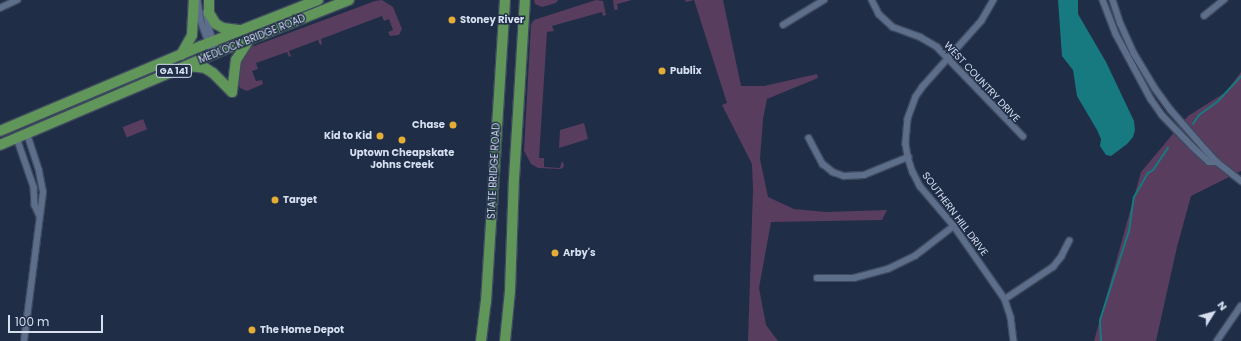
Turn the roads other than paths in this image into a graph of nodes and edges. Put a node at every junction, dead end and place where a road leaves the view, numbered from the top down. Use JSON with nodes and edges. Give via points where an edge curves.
{"nodes":[{"id":1,"x":17,"y":0,"type":"edge"},
{"id":2,"x":194,"y":0,"type":"edge"},
{"id":3,"x":198,"y":0,"type":"edge"},
{"id":4,"x":208,"y":0,"type":"edge"},
{"id":5,"x":318,"y":0,"type":"edge"},
{"id":6,"x":349,"y":0,"type":"edge"},
{"id":7,"x":505,"y":0,"type":"edge"},
{"id":8,"x":526,"y":0,"type":"edge"},
{"id":9,"x":824,"y":0,"type":"edge"},
{"id":10,"x":872,"y":0,"type":"edge"},
{"id":11,"x":994,"y":0,"type":"edge"},
{"id":12,"x":1103,"y":0,"type":"edge"},
{"id":13,"x":1113,"y":0,"type":"edge"},
{"id":14,"x":1224,"y":0,"type":"edge"},
{"id":15,"x":0,"y":8,"type":"edge"},
{"id":16,"x":1204,"y":16,"type":"dead end"},
{"id":17,"x":783,"y":25,"type":"dead end"},
{"id":18,"x":243,"y":30,"type":"junction"},
{"id":19,"x":250,"y":39,"type":"junction"},
{"id":20,"x":211,"y":42,"type":"junction"},
{"id":21,"x":215,"y":53,"type":"junction"},
{"id":22,"x":181,"y":55,"type":"junction"},
{"id":23,"x":948,"y":59,"type":"junction"},
{"id":24,"x":185,"y":66,"type":"junction"},
{"id":25,"x":0,"y":131,"type":"edge"},
{"id":26,"x":27,"y":134,"type":"junction"},
{"id":27,"x":1023,"y":136,"type":"dead end"},
{"id":28,"x":17,"y":138,"type":"junction"},
{"id":29,"x":810,"y":138,"type":"dead end"},
{"id":30,"x":0,"y":145,"type":"edge"},
{"id":31,"x":908,"y":157,"type":"junction"},
{"id":32,"x":1217,"y":162,"type":"junction"},
{"id":33,"x":1241,"y":181,"type":"edge"},
{"id":34,"x":39,"y":214,"type":"junction"},
{"id":35,"x":954,"y":226,"type":"junction"},
{"id":36,"x":1069,"y":241,"type":"dead end"},
{"id":37,"x":817,"y":278,"type":"dead end"},
{"id":38,"x":1005,"y":299,"type":"junction"},
{"id":39,"x":1241,"y":306,"type":"edge"},
{"id":40,"x":24,"y":341,"type":"edge"},
{"id":41,"x":481,"y":341,"type":"edge"},
{"id":42,"x":505,"y":341,"type":"edge"},
{"id":43,"x":1014,"y":341,"type":"edge"},
{"id":44,"x":1217,"y":341,"type":"edge"}],
"edges":[{"from":1,"to":15,"type":"street"},
{"from":2,"to":22,"type":"highway","via":[[192,35]]},
{"from":3,"to":20,"type":"street","via":[[201,21]]},
{"from":4,"to":18,"type":"highway","via":[[211,17],[219,26]]},
{"from":4,"to":20,"type":"street","via":[[207,20]]},
{"from":5,"to":18,"type":"highway","name":"MEDLOCK BRIDGE ROAD","number":"GA 141"},
{"from":6,"to":19,"type":"highway","name":"MEDLOCK BRIDGE ROAD","number":"GA 141"},
{"from":7,"to":41,"type":"highway","name":"STATE BRIDGE ROAD","via":[[486,302]]},
{"from":8,"to":42,"type":"highway","name":"STATE BRIDGE ROAD"},
{"from":9,"to":17,"type":"street"},
{"from":10,"to":23,"type":"street","name":"WEST COUNTRY DRIVE","via":[[880,14],[893,27],[929,41]]},
{"from":11,"to":23,"type":"street","name":"SOUTHERN HILL DRIVE","via":[[982,21]]},
{"from":12,"to":32,"type":"street","via":[[1120,44],[1162,115],[1209,162]]},
{"from":13,"to":32,"type":"street","via":[[1134,53],[1155,88]]},
{"from":14,"to":16,"type":"street"},
{"from":18,"to":20,"type":"highway","name":"MEDLOCK BRIDGE ROAD","number":"GA 141"},
{"from":19,"to":21,"type":"highway","name":"MEDLOCK BRIDGE ROAD","number":"GA 141"},
{"from":19,"to":24,"type":"highway","via":[[236,60],[232,92],[205,68]]},
{"from":20,"to":21,"type":"street"},
{"from":20,"to":22,"type":"highway","name":"MEDLOCK BRIDGE ROAD","number":"GA 141"},
{"from":21,"to":24,"type":"highway","name":"MEDLOCK BRIDGE ROAD","number":"GA 141"},
{"from":22,"to":25,"type":"highway","name":"MEDLOCK BRIDGE ROAD","number":"GA 141"},
{"from":23,"to":27,"type":"street","name":"WEST COUNTRY DRIVE"},
{"from":23,"to":31,"type":"street","name":"SOUTHERN HILL DRIVE","via":[[923,87],[912,106],[906,132]]},
{"from":24,"to":26,"type":"highway","name":"MEDLOCK BRIDGE ROAD","number":"GA 141"},
{"from":26,"to":28,"type":"highway","name":"MEDLOCK BRIDGE ROAD","number":"GA 141"},
{"from":26,"to":34,"type":"street","via":[[43,188]]},
{"from":28,"to":30,"type":"highway","name":"MEDLOCK BRIDGE ROAD","number":"GA 141"},
{"from":28,"to":34,"type":"street","via":[[34,187],[35,205]]},
{"from":29,"to":31,"type":"street","via":[[823,164],[844,176],[864,175]]},
{"from":31,"to":35,"type":"street","name":"SOUTHERN HILL DRIVE","via":[[920,186]]},
{"from":32,"to":33,"type":"street"},
{"from":34,"to":40,"type":"street"},
{"from":35,"to":37,"type":"street","via":[[915,256],[888,269],[854,278]]},
{"from":35,"to":38,"type":"street","name":"SOUTHERN HILL DRIVE"},
{"from":36,"to":38,"type":"street","via":[[1053,267]]},
{"from":38,"to":43,"type":"street","name":"SOUTHERN HILL DRIVE","via":[[1012,317]]},
{"from":39,"to":44,"type":"street"}]}
